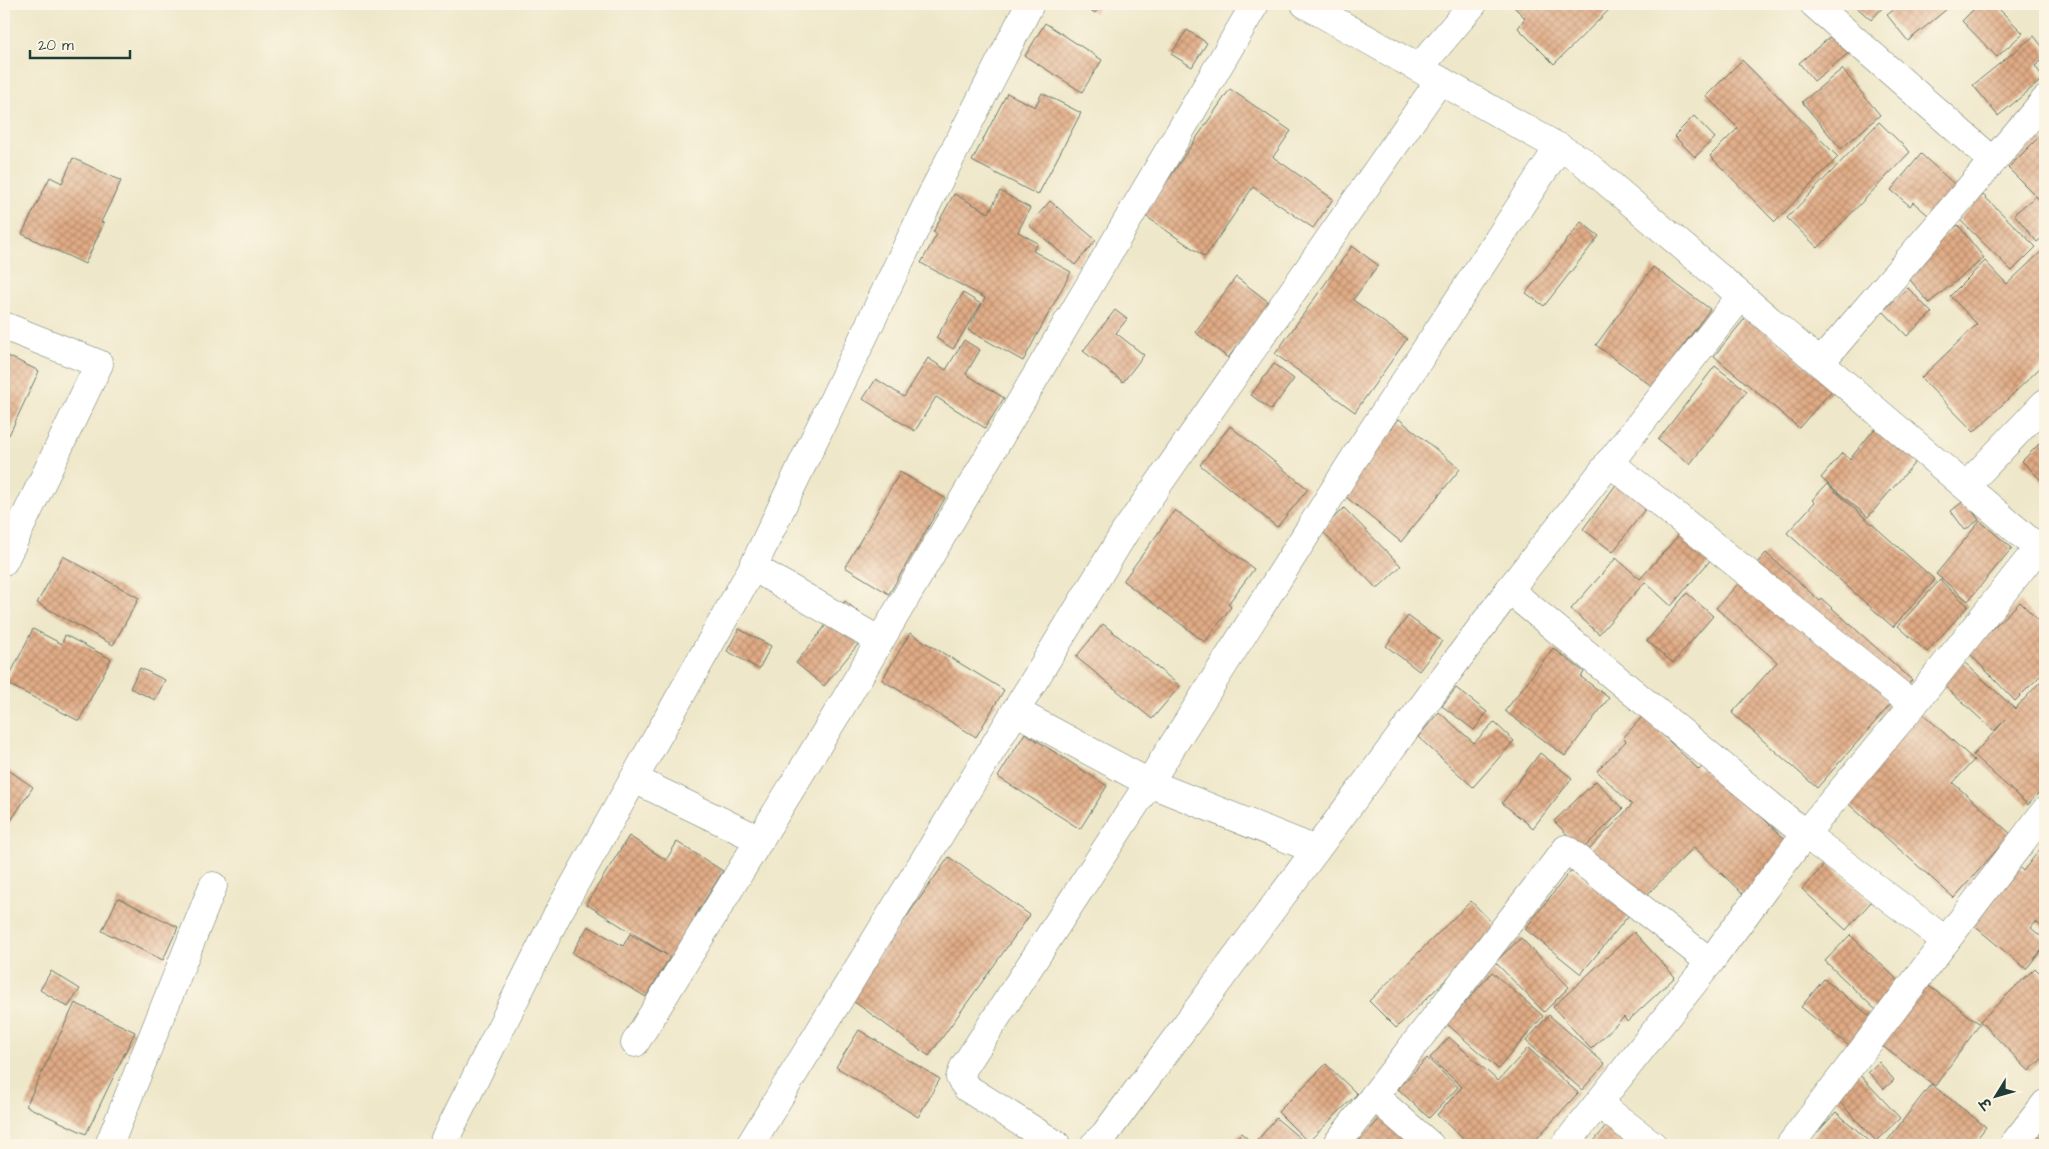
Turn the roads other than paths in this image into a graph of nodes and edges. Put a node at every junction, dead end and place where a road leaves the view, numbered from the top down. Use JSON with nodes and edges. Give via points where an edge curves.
{"nodes":[{"id":1,"x":1030,"y":4,"type":"edge"},
{"id":2,"x":1255,"y":4,"type":"edge"},
{"id":3,"x":1305,"y":4,"type":"edge"},
{"id":4,"x":1472,"y":4,"type":"edge"},
{"id":5,"x":1814,"y":4,"type":"edge"},
{"id":6,"x":1429,"y":74,"type":"junction"},
{"id":7,"x":2045,"y":100,"type":"edge"},
{"id":8,"x":1559,"y":147,"type":"junction"},
{"id":9,"x":1993,"y":161,"type":"junction"},
{"id":10,"x":1741,"y":296,"type":"junction"},
{"id":11,"x":4,"y":326,"type":"edge"},
{"id":12,"x":1820,"y":363,"type":"junction"},
{"id":13,"x":2045,"y":403,"type":"edge"},
{"id":14,"x":1609,"y":462,"type":"junction"},
{"id":15,"x":1966,"y":486,"type":"junction"},
{"id":16,"x":2041,"y":551,"type":"edge"},
{"id":17,"x":4,"y":561,"type":"edge"},
{"id":18,"x":753,"y":567,"type":"junction"},
{"id":19,"x":1509,"y":590,"type":"junction"},
{"id":20,"x":880,"y":641,"type":"junction"},
{"id":21,"x":1912,"y":705,"type":"junction"},
{"id":22,"x":1015,"y":711,"type":"junction"},
{"id":23,"x":634,"y":779,"type":"junction"},
{"id":24,"x":1149,"y":783,"type":"junction"},
{"id":25,"x":2045,"y":811,"type":"edge"},
{"id":26,"x":1805,"y":834,"type":"junction"},
{"id":27,"x":760,"y":840,"type":"junction"},
{"id":28,"x":1316,"y":850,"type":"junction"},
{"id":29,"x":213,"y":886,"type":"dead end"},
{"id":30,"x":1946,"y":941,"type":"junction"},
{"id":31,"x":1710,"y":962,"type":"junction"},
{"id":32,"x":635,"y":1044,"type":"dead end"},
{"id":33,"x":1374,"y":1096,"type":"junction"},
{"id":34,"x":1599,"y":1104,"type":"junction"},
{"id":35,"x":2045,"y":1104,"type":"edge"},
{"id":36,"x":109,"y":1145,"type":"edge"},
{"id":37,"x":442,"y":1145,"type":"edge"},
{"id":38,"x":750,"y":1145,"type":"edge"},
{"id":39,"x":1057,"y":1145,"type":"edge"},
{"id":40,"x":1094,"y":1145,"type":"edge"},
{"id":41,"x":1336,"y":1145,"type":"edge"},
{"id":42,"x":1430,"y":1145,"type":"edge"},
{"id":43,"x":1565,"y":1145,"type":"edge"},
{"id":44,"x":1653,"y":1145,"type":"edge"},
{"id":45,"x":1790,"y":1145,"type":"edge"},
{"id":46,"x":2014,"y":1145,"type":"edge"}],
"edges":[{"from":1,"to":18,"type":"street","via":[[933,192]]},
{"from":2,"to":20,"type":"street"},
{"from":3,"to":6,"type":"street"},
{"from":4,"to":6,"type":"street"},
{"from":5,"to":9,"type":"street"},
{"from":6,"to":8,"type":"street"},
{"from":6,"to":22,"type":"street","via":[[1125,532]]},
{"from":7,"to":9,"type":"street"},
{"from":8,"to":10,"type":"street","via":[[1581,160]]},
{"from":8,"to":24,"type":"street","via":[[1357,454]]},
{"from":9,"to":12,"type":"street"},
{"from":10,"to":12,"type":"street"},
{"from":10,"to":14,"type":"street"},
{"from":11,"to":17,"type":"street","via":[[99,364]]},
{"from":12,"to":15,"type":"street"},
{"from":13,"to":15,"type":"street"},
{"from":14,"to":19,"type":"street"},
{"from":14,"to":21,"type":"street"},
{"from":15,"to":16,"type":"street"},
{"from":16,"to":21,"type":"street"},
{"from":18,"to":20,"type":"street"},
{"from":18,"to":23,"type":"street"},
{"from":19,"to":26,"type":"street"},
{"from":19,"to":28,"type":"street"},
{"from":20,"to":27,"type":"street"},
{"from":21,"to":26,"type":"street"},
{"from":22,"to":24,"type":"street"},
{"from":22,"to":38,"type":"street"},
{"from":23,"to":27,"type":"street"},
{"from":23,"to":37,"type":"street","via":[[556,917]]},
{"from":24,"to":28,"type":"street"},
{"from":24,"to":39,"type":"street","via":[[960,1078],[967,1088]]},
{"from":25,"to":30,"type":"street"},
{"from":26,"to":30,"type":"street"},
{"from":26,"to":31,"type":"street"},
{"from":27,"to":32,"type":"street"},
{"from":28,"to":40,"type":"street"},
{"from":29,"to":36,"type":"street"},
{"from":30,"to":45,"type":"street"},
{"from":31,"to":33,"type":"street","via":[[1566,849]]},
{"from":31,"to":34,"type":"street"},
{"from":33,"to":41,"type":"street"},
{"from":33,"to":42,"type":"street"},
{"from":34,"to":43,"type":"street"},
{"from":34,"to":44,"type":"street"},
{"from":35,"to":46,"type":"street"}]}
